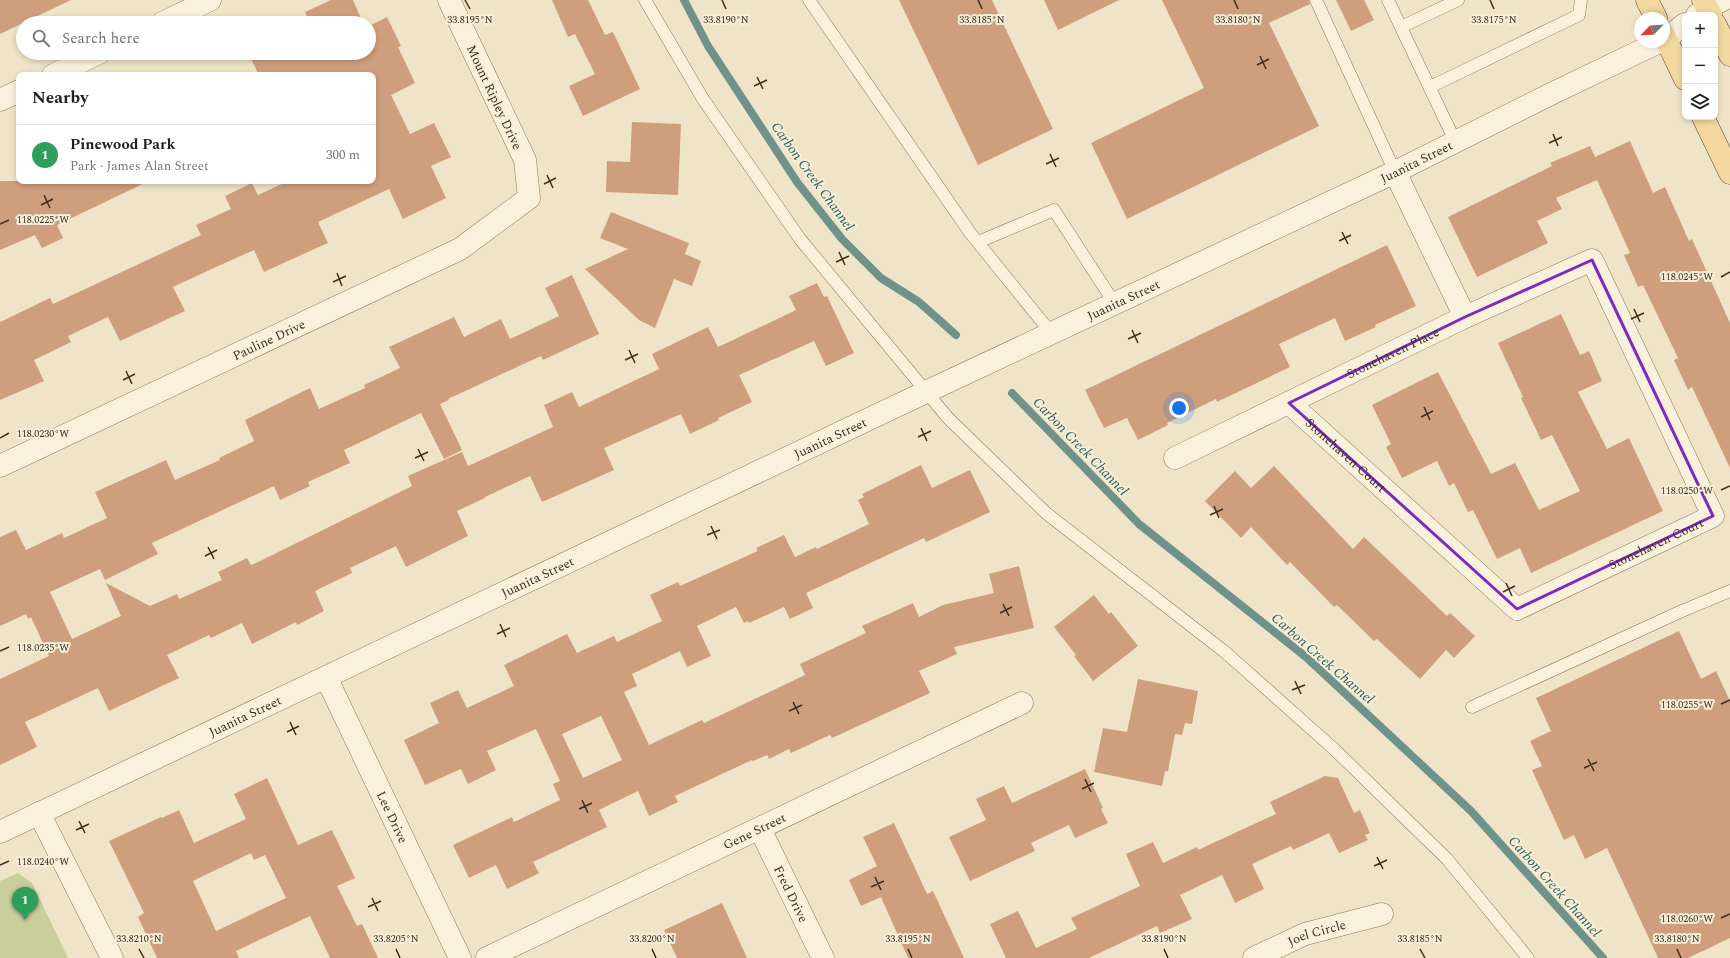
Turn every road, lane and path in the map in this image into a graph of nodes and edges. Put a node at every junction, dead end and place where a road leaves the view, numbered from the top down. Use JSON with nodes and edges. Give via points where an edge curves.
{"nodes":[{"id":1,"x":210,"y":0,"type":"edge"},
{"id":2,"x":449,"y":0,"type":"edge"},
{"id":3,"x":645,"y":0,"type":"edge"},
{"id":4,"x":809,"y":0,"type":"edge"},
{"id":5,"x":1316,"y":0,"type":"edge"},
{"id":6,"x":1388,"y":0,"type":"edge"},
{"id":7,"x":1458,"y":0,"type":"edge"},
{"id":8,"x":1581,"y":0,"type":"edge"},
{"id":9,"x":1647,"y":0,"type":"edge"},
{"id":10,"x":1709,"y":10,"type":"edge"},
{"id":11,"x":1653,"y":12,"type":"edge"},
{"id":12,"x":177,"y":16,"type":"edge"},
{"id":13,"x":1682,"y":26,"type":"edge"},
{"id":14,"x":1401,"y":27,"type":"junction"},
{"id":15,"x":1670,"y":34,"type":"edge"},
{"id":16,"x":1645,"y":48,"type":"edge"},
{"id":17,"x":1668,"y":48,"type":"edge"},
{"id":18,"x":1730,"y":55,"type":"edge"},
{"id":19,"x":84,"y":60,"type":"edge"},
{"id":20,"x":59,"y":72,"type":"edge"},
{"id":21,"x":1682,"y":74,"type":"edge"},
{"id":22,"x":1430,"y":87,"type":"junction"},
{"id":23,"x":16,"y":92,"type":"edge"},
{"id":24,"x":0,"y":100,"type":"edge"},
{"id":25,"x":1704,"y":120,"type":"edge"},
{"id":26,"x":1455,"y":141,"type":"junction"},
{"id":27,"x":1395,"y":172,"type":"junction"},
{"id":28,"x":1730,"y":173,"type":"edge"},
{"id":29,"x":529,"y":198,"type":"joint"},
{"id":30,"x":978,"y":242,"type":"junction"},
{"id":31,"x":1115,"y":304,"type":"junction"},
{"id":32,"x":1465,"y":317,"type":"junction"},
{"id":33,"x":1052,"y":334,"type":"junction"},
{"id":34,"x":928,"y":391,"type":"junction"},
{"id":35,"x":1289,"y":403,"type":"junction"},
{"id":36,"x":1175,"y":458,"type":"dead end"},
{"id":37,"x":0,"y":466,"type":"edge"},
{"id":38,"x":1730,"y":591,"type":"edge"},
{"id":39,"x":326,"y":676,"type":"junction"},
{"id":40,"x":1022,"y":703,"type":"dead end"},
{"id":41,"x":1472,"y":707,"type":"dead end"},
{"id":42,"x":39,"y":813,"type":"junction"},
{"id":43,"x":760,"y":829,"type":"junction"},
{"id":44,"x":0,"y":832,"type":"edge"},
{"id":45,"x":1382,"y":914,"type":"dead end"},
{"id":46,"x":112,"y":958,"type":"edge"},
{"id":47,"x":460,"y":958,"type":"edge"},
{"id":48,"x":487,"y":958,"type":"edge"},
{"id":49,"x":823,"y":958,"type":"edge"},
{"id":50,"x":1254,"y":958,"type":"edge"},
{"id":51,"x":1528,"y":958,"type":"edge"}],
"edges":[{"from":1,"to":12,"type":"street"},
{"from":2,"to":29,"type":"street","name":"Mount Ripley Drive","via":[[524,160]]},
{"from":3,"to":34,"type":"lane","via":[[703,99],[800,239]]},
{"from":4,"to":30,"type":"lane"},
{"from":5,"to":27,"type":"lane"},
{"from":6,"to":14,"type":"lane"},
{"from":7,"to":14,"type":"lane"},
{"from":8,"to":22,"type":"lane","via":[[1579,15]]},
{"from":9,"to":11,"type":"main road"},
{"from":10,"to":18,"type":"main road"},
{"from":13,"to":15,"type":"street","name":"Juanita Street"},
{"from":14,"to":22,"type":"lane"},
{"from":16,"to":26,"type":"street","name":"Juanita Street"},
{"from":17,"to":21,"type":"main road"},
{"from":19,"to":20,"type":"street"},
{"from":22,"to":26,"type":"lane"},
{"from":23,"to":24,"type":"street"},
{"from":25,"to":28,"type":"main road"},
{"from":26,"to":27,"type":"street","name":"Juanita Street"},
{"from":27,"to":31,"type":"street","name":"Juanita Street"},
{"from":27,"to":32,"type":"street"},
{"from":29,"to":37,"type":"street","name":"Pauline Drive","via":[[460,249]]},
{"from":30,"to":31,"type":"lane","via":[[1054,210]]},
{"from":30,"to":33,"type":"lane"},
{"from":31,"to":33,"type":"street","name":"Juanita Street"},
{"from":32,"to":35,"type":"street","name":"Stonehaven Place"},
{"from":32,"to":35,"type":"street","name":"Stonehaven Court","via":[[1592,260],[1713,516],[1517,609]]},
{"from":33,"to":34,"type":"street","name":"Juanita Street"},
{"from":34,"to":39,"type":"street","name":"Juanita Street"},
{"from":34,"to":51,"type":"lane","via":[[948,418],[1046,513],[1225,652],[1334,749],[1447,859]]},
{"from":35,"to":36,"type":"street","name":"Stonehaven Place"},
{"from":38,"to":41,"type":"lane"},
{"from":39,"to":42,"type":"street","name":"Juanita Street"},
{"from":39,"to":47,"type":"street","name":"Lee Drive"},
{"from":40,"to":43,"type":"street","name":"Gene Street"},
{"from":42,"to":44,"type":"street","name":"Juanita Street"},
{"from":42,"to":46,"type":"street"},
{"from":43,"to":48,"type":"street","name":"Gene Street"},
{"from":43,"to":49,"type":"street","name":"Fred Drive"},
{"from":45,"to":50,"type":"street","name":"Joel Circle","via":[[1305,934]]}]}
